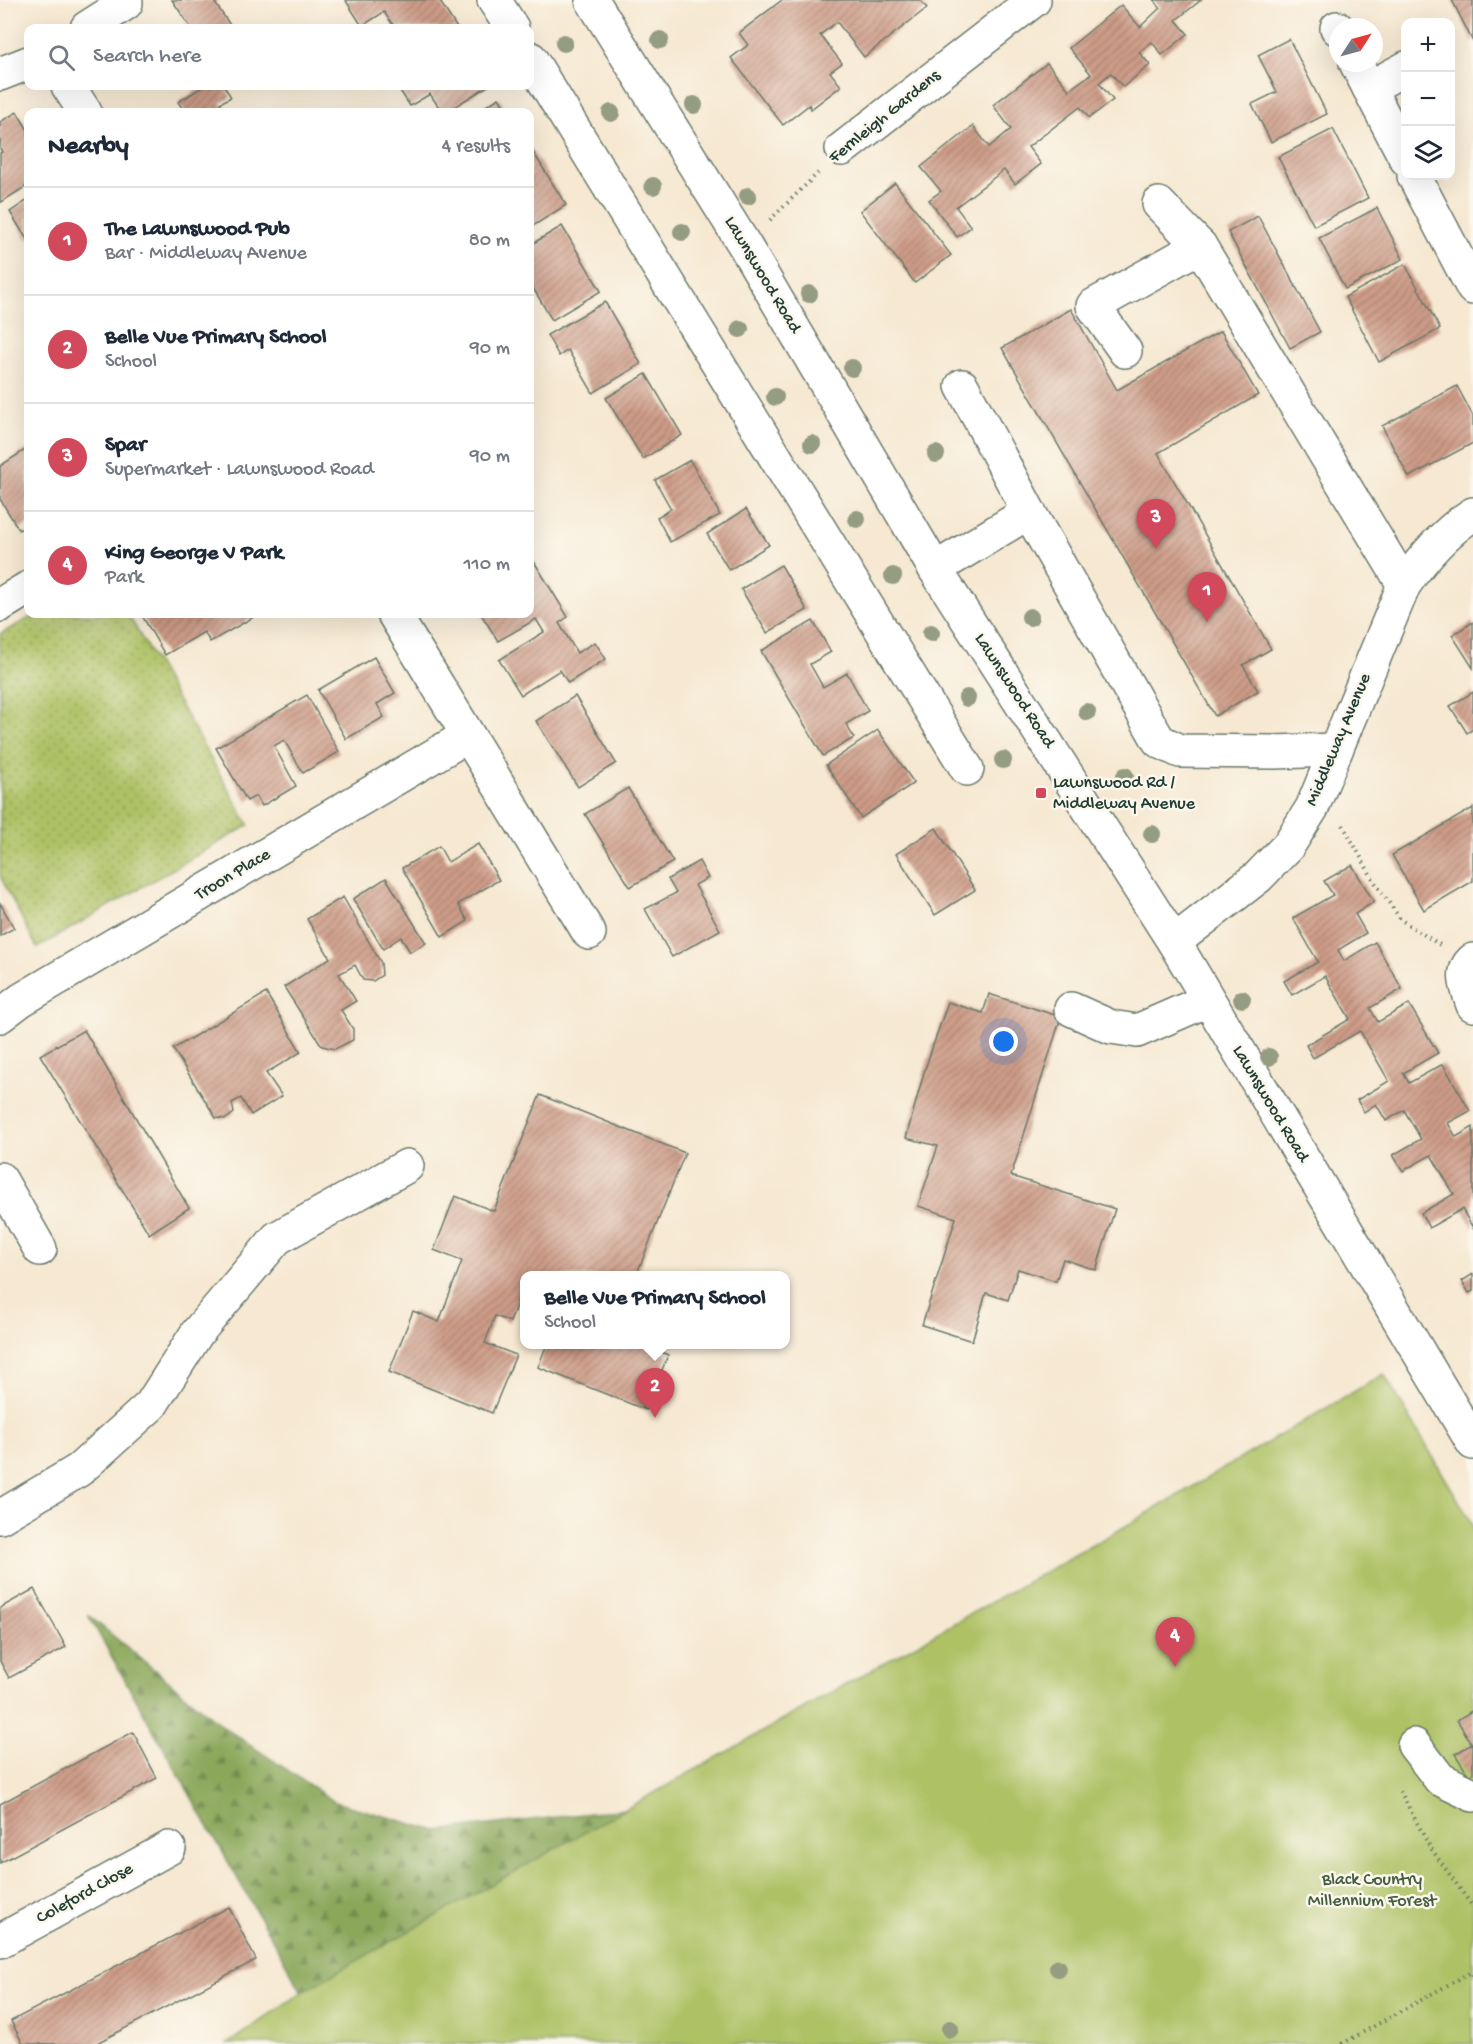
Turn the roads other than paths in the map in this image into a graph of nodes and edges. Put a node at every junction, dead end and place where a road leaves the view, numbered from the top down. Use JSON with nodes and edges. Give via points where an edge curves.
{"nodes":[{"id":1,"x":494,"y":0,"type":"edge"},
{"id":2,"x":592,"y":0,"type":"edge"},
{"id":3,"x":1034,"y":0,"type":"edge"},
{"id":4,"x":126,"y":3,"type":"dead end"},
{"id":5,"x":93,"y":24,"type":"edge"},
{"id":6,"x":509,"y":24,"type":"edge"},
{"id":7,"x":24,"y":65,"type":"edge"},
{"id":8,"x":534,"y":65,"type":"edge"},
{"id":9,"x":1401,"y":69,"type":"edge"},
{"id":10,"x":0,"y":74,"type":"edge"},
{"id":11,"x":1362,"y":76,"type":"edge"},
{"id":12,"x":71,"y":90,"type":"edge"},
{"id":13,"x":82,"y":108,"type":"edge"},
{"id":14,"x":842,"y":149,"type":"road end"},
{"id":15,"x":1401,"y":150,"type":"edge"},
{"id":16,"x":1416,"y":180,"type":"edge"},
{"id":17,"x":1160,"y":204,"type":"dead end"},
{"id":18,"x":1200,"y":246,"type":"junction"},
{"id":19,"x":1473,"y":288,"type":"edge"},
{"id":20,"x":1125,"y":351,"type":"dead end"},
{"id":21,"x":962,"y":386,"type":"dead end"},
{"id":22,"x":1029,"y":512,"type":"junction"},
{"id":23,"x":1473,"y":514,"type":"edge"},
{"id":24,"x":935,"y":569,"type":"junction"},
{"id":25,"x":1404,"y":585,"type":"junction"},
{"id":26,"x":24,"y":590,"type":"edge"},
{"id":27,"x":0,"y":605,"type":"edge"},
{"id":28,"x":396,"y":618,"type":"edge"},
{"id":29,"x":467,"y":736,"type":"junction"},
{"id":30,"x":1336,"y":750,"type":"junction"},
{"id":31,"x":967,"y":770,"type":"dead end"},
{"id":32,"x":589,"y":933,"type":"dead end"},
{"id":33,"x":1174,"y":942,"type":"junction"},
{"id":34,"x":1471,"y":962,"type":"edge"},
{"id":35,"x":1208,"y":1000,"type":"junction"},
{"id":36,"x":1473,"y":1005,"type":"edge"},
{"id":37,"x":1071,"y":1009,"type":"dead end"},
{"id":38,"x":0,"y":1016,"type":"edge"},
{"id":39,"x":407,"y":1166,"type":"dead end"},
{"id":40,"x":0,"y":1179,"type":"edge"},
{"id":41,"x":40,"y":1249,"type":"dead end"},
{"id":42,"x":1473,"y":1443,"type":"edge"},
{"id":43,"x":0,"y":1517,"type":"edge"},
{"id":44,"x":1414,"y":1745,"type":"dead end"},
{"id":45,"x":1473,"y":1795,"type":"edge"},
{"id":46,"x":169,"y":1848,"type":"dead end"},
{"id":47,"x":0,"y":1941,"type":"edge"}],
"edges":[{"from":1,"to":6,"type":"street"},
{"from":2,"to":24,"type":"street","name":"Lawnswood Road","via":[[745,246]]},
{"from":3,"to":14,"type":"street","name":"Fernleigh Gardens"},
{"from":4,"to":5,"type":"street"},
{"from":7,"to":10,"type":"street"},
{"from":8,"to":31,"type":"street"},
{"from":9,"to":11,"type":"street"},
{"from":11,"to":15,"type":"street"},
{"from":12,"to":13,"type":"street"},
{"from":16,"to":19,"type":"street"},
{"from":17,"to":18,"type":"street"},
{"from":18,"to":20,"type":"street","via":[[1093,306]]},
{"from":18,"to":25,"type":"street"},
{"from":21,"to":22,"type":"street"},
{"from":22,"to":24,"type":"street"},
{"from":22,"to":30,"type":"street","via":[[1159,741],[1180,751]]},
{"from":23,"to":25,"type":"street","name":"Middleway Avenue","via":[[1434,547]]},
{"from":24,"to":33,"type":"street","name":"Lawnswood Road"},
{"from":25,"to":30,"type":"street","name":"Middleway Avenue"},
{"from":26,"to":27,"type":"street"},
{"from":28,"to":29,"type":"street"},
{"from":29,"to":32,"type":"street"},
{"from":29,"to":38,"type":"street","name":"Troon Place"},
{"from":30,"to":33,"type":"street","name":"Middleway Avenue","via":[[1312,808],[1288,846],[1258,877]]},
{"from":33,"to":35,"type":"street","name":"Lawnswood Road"},
{"from":34,"to":36,"type":"street","via":[[1464,978]]},
{"from":35,"to":37,"type":"street","via":[[1137,1030],[1111,1027]]},
{"from":35,"to":42,"type":"street","name":"Lawnswood Road"},
{"from":39,"to":43,"type":"street","via":[[277,1238],[197,1333],[151,1405],[80,1470]]},
{"from":40,"to":41,"type":"street"},
{"from":44,"to":45,"type":"street","via":[[1440,1779]]},
{"from":46,"to":47,"type":"street","name":"Coleford Close"}]}
